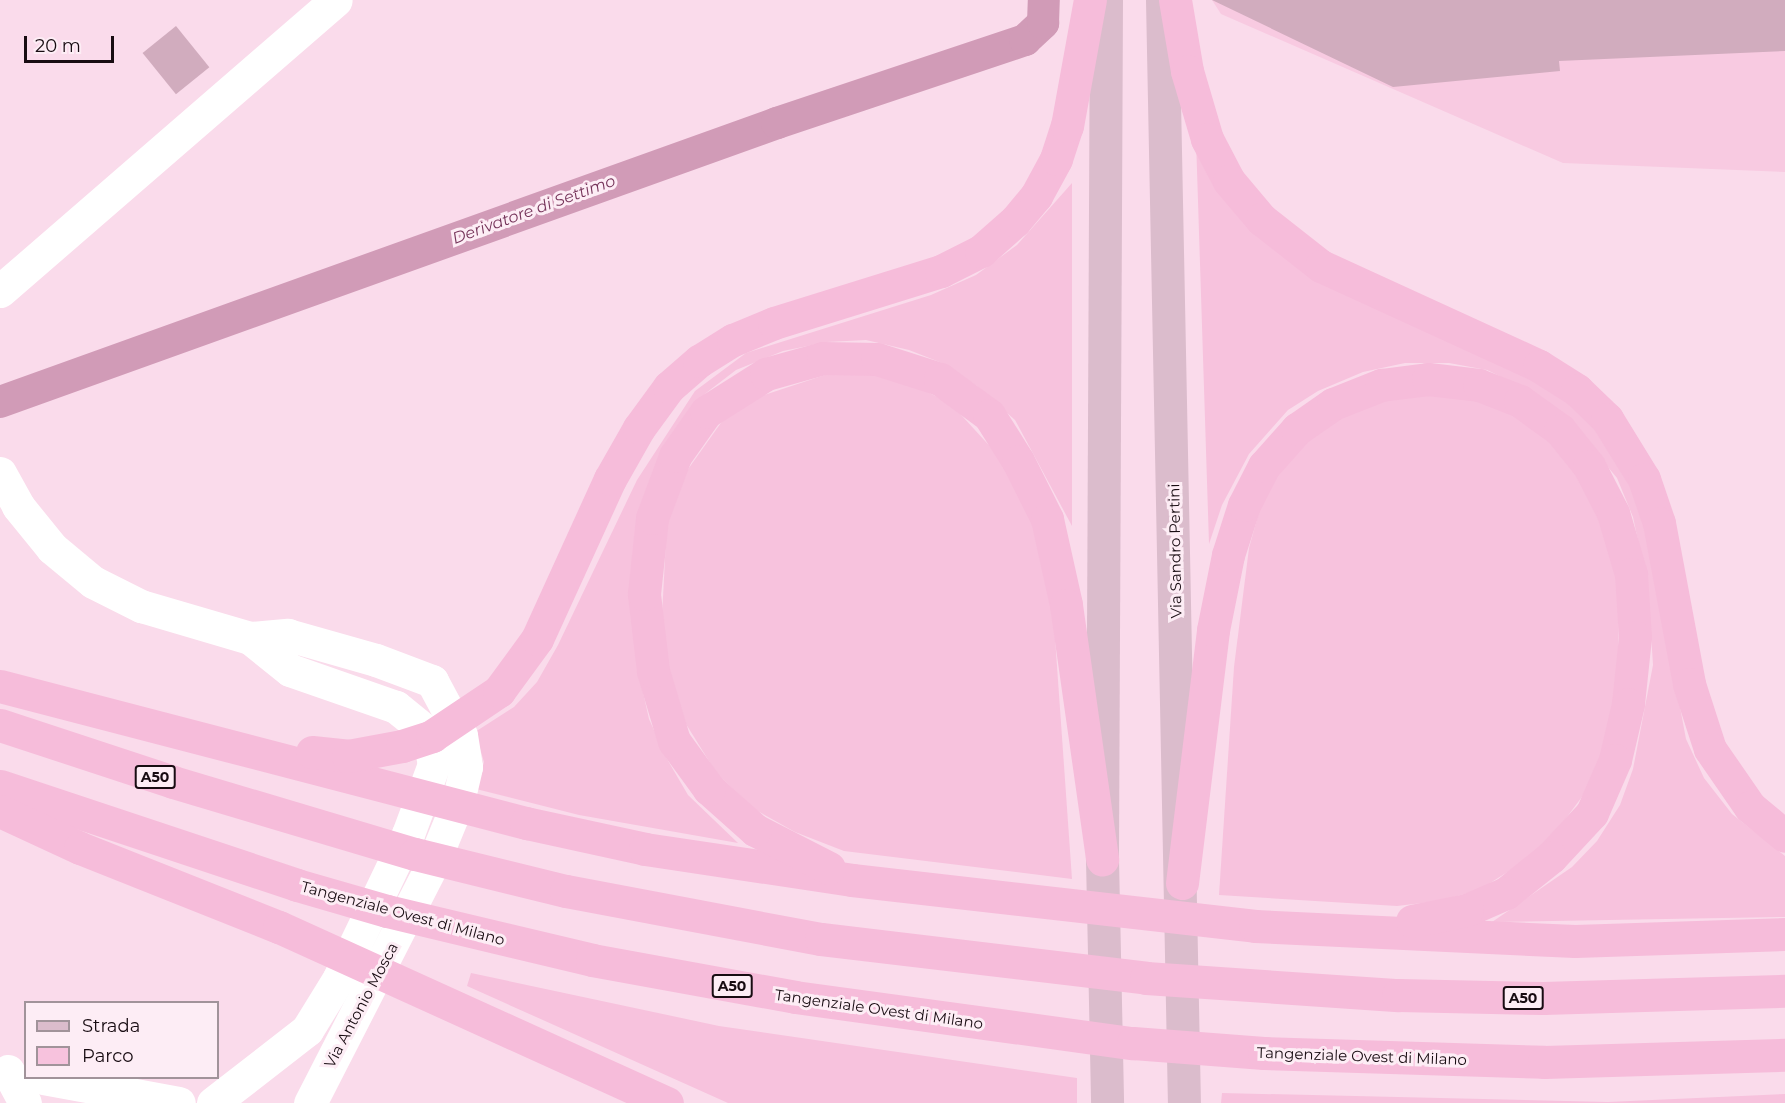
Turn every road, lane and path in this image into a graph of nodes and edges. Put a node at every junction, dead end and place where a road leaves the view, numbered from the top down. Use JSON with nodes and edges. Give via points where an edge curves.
{"nodes":[{"id":1,"x":336,"y":0,"type":"edge"},
{"id":2,"x":1090,"y":0,"type":"edge"},
{"id":3,"x":1106,"y":0,"type":"edge"},
{"id":4,"x":1162,"y":0,"type":"edge"},
{"id":5,"x":1175,"y":0,"type":"edge"},
{"id":6,"x":0,"y":291,"type":"edge"},
{"id":7,"x":0,"y":473,"type":"edge"},
{"id":8,"x":250,"y":638,"type":"junction"},
{"id":9,"x":0,"y":687,"type":"edge"},
{"id":10,"x":0,"y":725,"type":"edge"},
{"id":11,"x":341,"y":764,"type":"junction"},
{"id":12,"x":0,"y":786,"type":"edge"},
{"id":13,"x":0,"y":811,"type":"edge"},
{"id":14,"x":1785,"y":836,"type":"edge"},
{"id":15,"x":1101,"y":859,"type":"junction"},
{"id":16,"x":852,"y":880,"type":"junction"},
{"id":17,"x":1182,"y":883,"type":"junction"},
{"id":18,"x":1348,"y":931,"type":"junction"},
{"id":19,"x":1785,"y":934,"type":"edge"},
{"id":20,"x":1785,"y":991,"type":"edge"},
{"id":21,"x":1785,"y":1054,"type":"edge"},
{"id":22,"x":11,"y":1071,"type":"edge"},
{"id":23,"x":53,"y":1079,"type":"edge"},
{"id":24,"x":25,"y":1103,"type":"edge"},
{"id":25,"x":179,"y":1103,"type":"edge"},
{"id":26,"x":213,"y":1103,"type":"edge"},
{"id":27,"x":310,"y":1103,"type":"edge"},
{"id":28,"x":667,"y":1103,"type":"edge"},
{"id":29,"x":1107,"y":1103,"type":"edge"},
{"id":30,"x":1184,"y":1103,"type":"edge"}],
"edges":[{"from":1,"to":6,"type":"street"},
{"from":2,"to":11,"type":"highway","via":[[1064,137],[1036,195],[1015,221],[981,251],[940,271],[774,323],[733,340],[699,361],[669,387],[639,428],[610,479],[537,639],[499,691],[432,736]]},
{"from":3,"to":15,"type":"main road"},
{"from":4,"to":17,"type":"main road","name":"Via Sandro Pertini"},
{"from":5,"to":14,"type":"highway","via":[[1187,71],[1207,139],[1229,181],[1261,219],[1321,266],[1539,366],[1577,390],[1607,419],[1644,479],[1659,522],[1689,684],[1710,749],[1750,807]]},
{"from":7,"to":8,"type":"street","name":"Via Antonio Mosca","via":[[18,506],[52,548],[93,582],[141,606]]},
{"from":8,"to":26,"type":"street","name":"Via Antonio Mosca","via":[[290,670],[396,707],[427,732],[434,764],[408,834],[339,978],[307,1030]]},
{"from":8,"to":27,"type":"street","name":"Via Antonio Mosca","via":[[288,635],[432,681],[460,735],[466,767],[458,802],[433,863]]},
{"from":9,"to":11,"type":"highway","via":[[236,745]]},
{"from":10,"to":20,"type":"highway","number":"A50","via":[[312,824],[495,875],[798,935],[993,962],[1262,986],[1543,998]]},
{"from":11,"to":16,"type":"highway","via":[[526,823],[645,849]]},
{"from":12,"to":21,"type":"highway","name":"Tangenziale Ovest di Milano","number":"A50","via":[[297,885],[477,933],[703,981],[990,1025],[1134,1043],[1263,1053],[1544,1062]]},
{"from":13,"to":28,"type":"highway","via":[[80,848],[279,927]]},
{"from":15,"to":16,"type":"highway","via":[[1066,605],[1047,519],[1018,460],[989,415],[940,378],[877,359],[823,358],[766,374],[706,411],[675,456],[652,518],[644,594],[653,671],[674,741],[709,789],[755,830]]},
{"from":15,"to":29,"type":"main road"},
{"from":16,"to":18,"type":"highway","via":[[1255,926]]},
{"from":17,"to":18,"type":"highway","via":[[1221,587],[1244,505],[1264,466],[1297,429],[1333,404],[1381,385],[1428,379],[1479,385],[1520,401],[1560,430],[1589,466],[1613,513],[1631,574],[1635,636],[1629,704],[1615,760],[1592,813],[1551,857],[1506,893],[1467,910]]},
{"from":17,"to":30,"type":"main road","name":"Via Sandro Pertini"},
{"from":18,"to":19,"type":"highway","via":[[1575,941]]},
{"from":22,"to":24,"type":"street"},
{"from":23,"to":25,"type":"street"}]}
